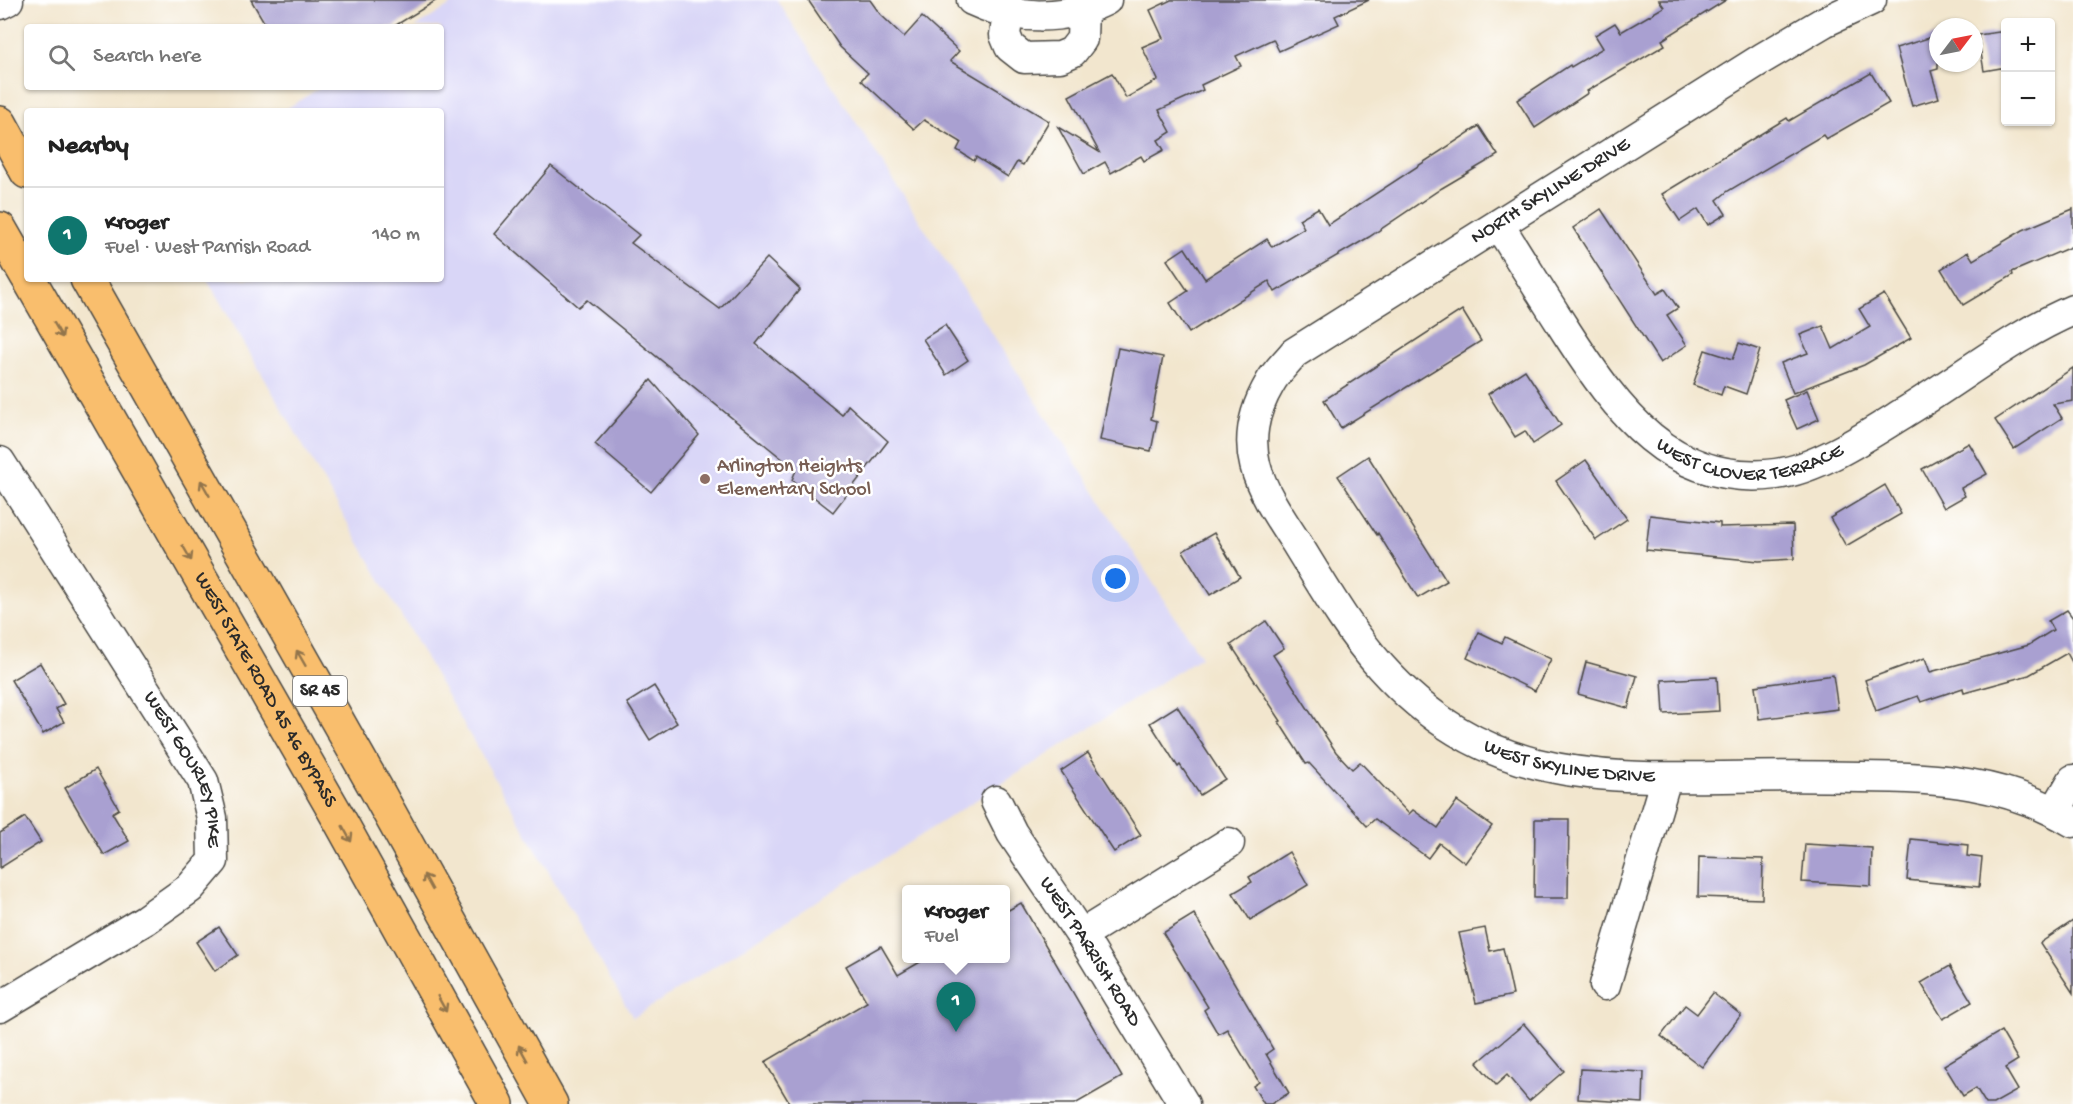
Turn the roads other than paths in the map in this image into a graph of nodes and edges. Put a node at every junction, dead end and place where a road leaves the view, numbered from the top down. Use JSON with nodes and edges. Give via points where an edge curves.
{"nodes":[{"id":1,"x":8,"y":0,"type":"edge"},
{"id":2,"x":972,"y":0,"type":"edge"},
{"id":3,"x":1871,"y":0,"type":"edge"},
{"id":4,"x":1095,"y":4,"type":"edge"},
{"id":5,"x":0,"y":5,"type":"edge"},
{"id":6,"x":1008,"y":13,"type":"junction"},
{"id":7,"x":0,"y":123,"type":"edge"},
{"id":8,"x":24,"y":167,"type":"edge"},
{"id":9,"x":1499,"y":225,"type":"junction"},
{"id":10,"x":0,"y":229,"type":"edge"},
{"id":11,"x":24,"y":270,"type":"edge"},
{"id":12,"x":31,"y":282,"type":"edge"},
{"id":13,"x":89,"y":282,"type":"edge"},
{"id":14,"x":2073,"y":310,"type":"edge"},
{"id":15,"x":1255,"y":412,"type":"joint"},
{"id":16,"x":0,"y":462,"type":"edge"},
{"id":17,"x":245,"y":656,"type":"junction"},
{"id":18,"x":323,"y":696,"type":"junction"},
{"id":19,"x":1666,"y":778,"type":"junction"},
{"id":20,"x":2073,"y":780,"type":"edge"},
{"id":21,"x":996,"y":801,"type":"dead end"},
{"id":22,"x":2064,"y":817,"type":"edge"},
{"id":23,"x":1229,"y":843,"type":"dead end"},
{"id":24,"x":1081,"y":935,"type":"junction"},
{"id":25,"x":1605,"y":986,"type":"dead end"},
{"id":26,"x":0,"y":1007,"type":"edge"},
{"id":27,"x":497,"y":1104,"type":"edge"},
{"id":28,"x":551,"y":1104,"type":"edge"},
{"id":29,"x":1184,"y":1104,"type":"edge"}],
"edges":[{"from":1,"to":5,"type":"street"},
{"from":2,"to":6,"type":"street"},
{"from":3,"to":9,"type":"street","name":"NORTH SKYLINE DRIVE","via":[[1763,58]]},
{"from":4,"to":6,"type":"street","via":[[1042,16]]},
{"from":4,"to":6,"type":"street","via":[[1083,39],[1072,52],[1060,57],[1024,58],[1010,47],[1005,35]]},
{"from":7,"to":8,"type":"highway"},
{"from":9,"to":14,"type":"street","name":"WEST CLOVER TERRACE","via":[[1620,409],[1664,448],[1720,472],[1777,474],[1837,453],[2019,339]]},
{"from":9,"to":15,"type":"street","name":"NORTH SKYLINE DRIVE","via":[[1294,353],[1270,381]]},
{"from":10,"to":11,"type":"highway","name":"WEST STATE ROAD 45 46 BYPASS","number":"SR 45"},
{"from":12,"to":17,"type":"highway","name":"WEST STATE ROAD 45 46 BYPASS","number":"SR 45","one_way":true},
{"from":18,"to":13,"type":"highway","number":"SR 45","one_way":true},
{"from":15,"to":19,"type":"street","name":"WEST SKYLINE DRIVE","via":[[1253,459],[1266,495],[1347,623],[1401,688],[1448,726],[1518,759],[1575,772]]},
{"from":16,"to":26,"type":"street","name":"WEST GOURLEY PIKE","via":[[203,781],[212,818],[213,861],[190,888],[145,920]]},
{"from":17,"to":18,"type":"highway","via":[[292,688]]},
{"from":17,"to":27,"type":"highway","name":"WEST STATE ROAD 45 46 BYPASS","number":"SR 45","one_way":true},
{"from":28,"to":18,"type":"highway","number":"SR 45","one_way":true},
{"from":19,"to":22,"type":"street","name":"WEST SKYLINE DRIVE","via":[[1942,780],[2018,795]]},
{"from":19,"to":25,"type":"street"},
{"from":20,"to":22,"type":"street"},
{"from":21,"to":24,"type":"street","name":"WEST PARRISH ROAD","via":[[1012,833]]},
{"from":23,"to":24,"type":"street"},
{"from":24,"to":29,"type":"street","name":"WEST PARRISH ROAD"}]}
